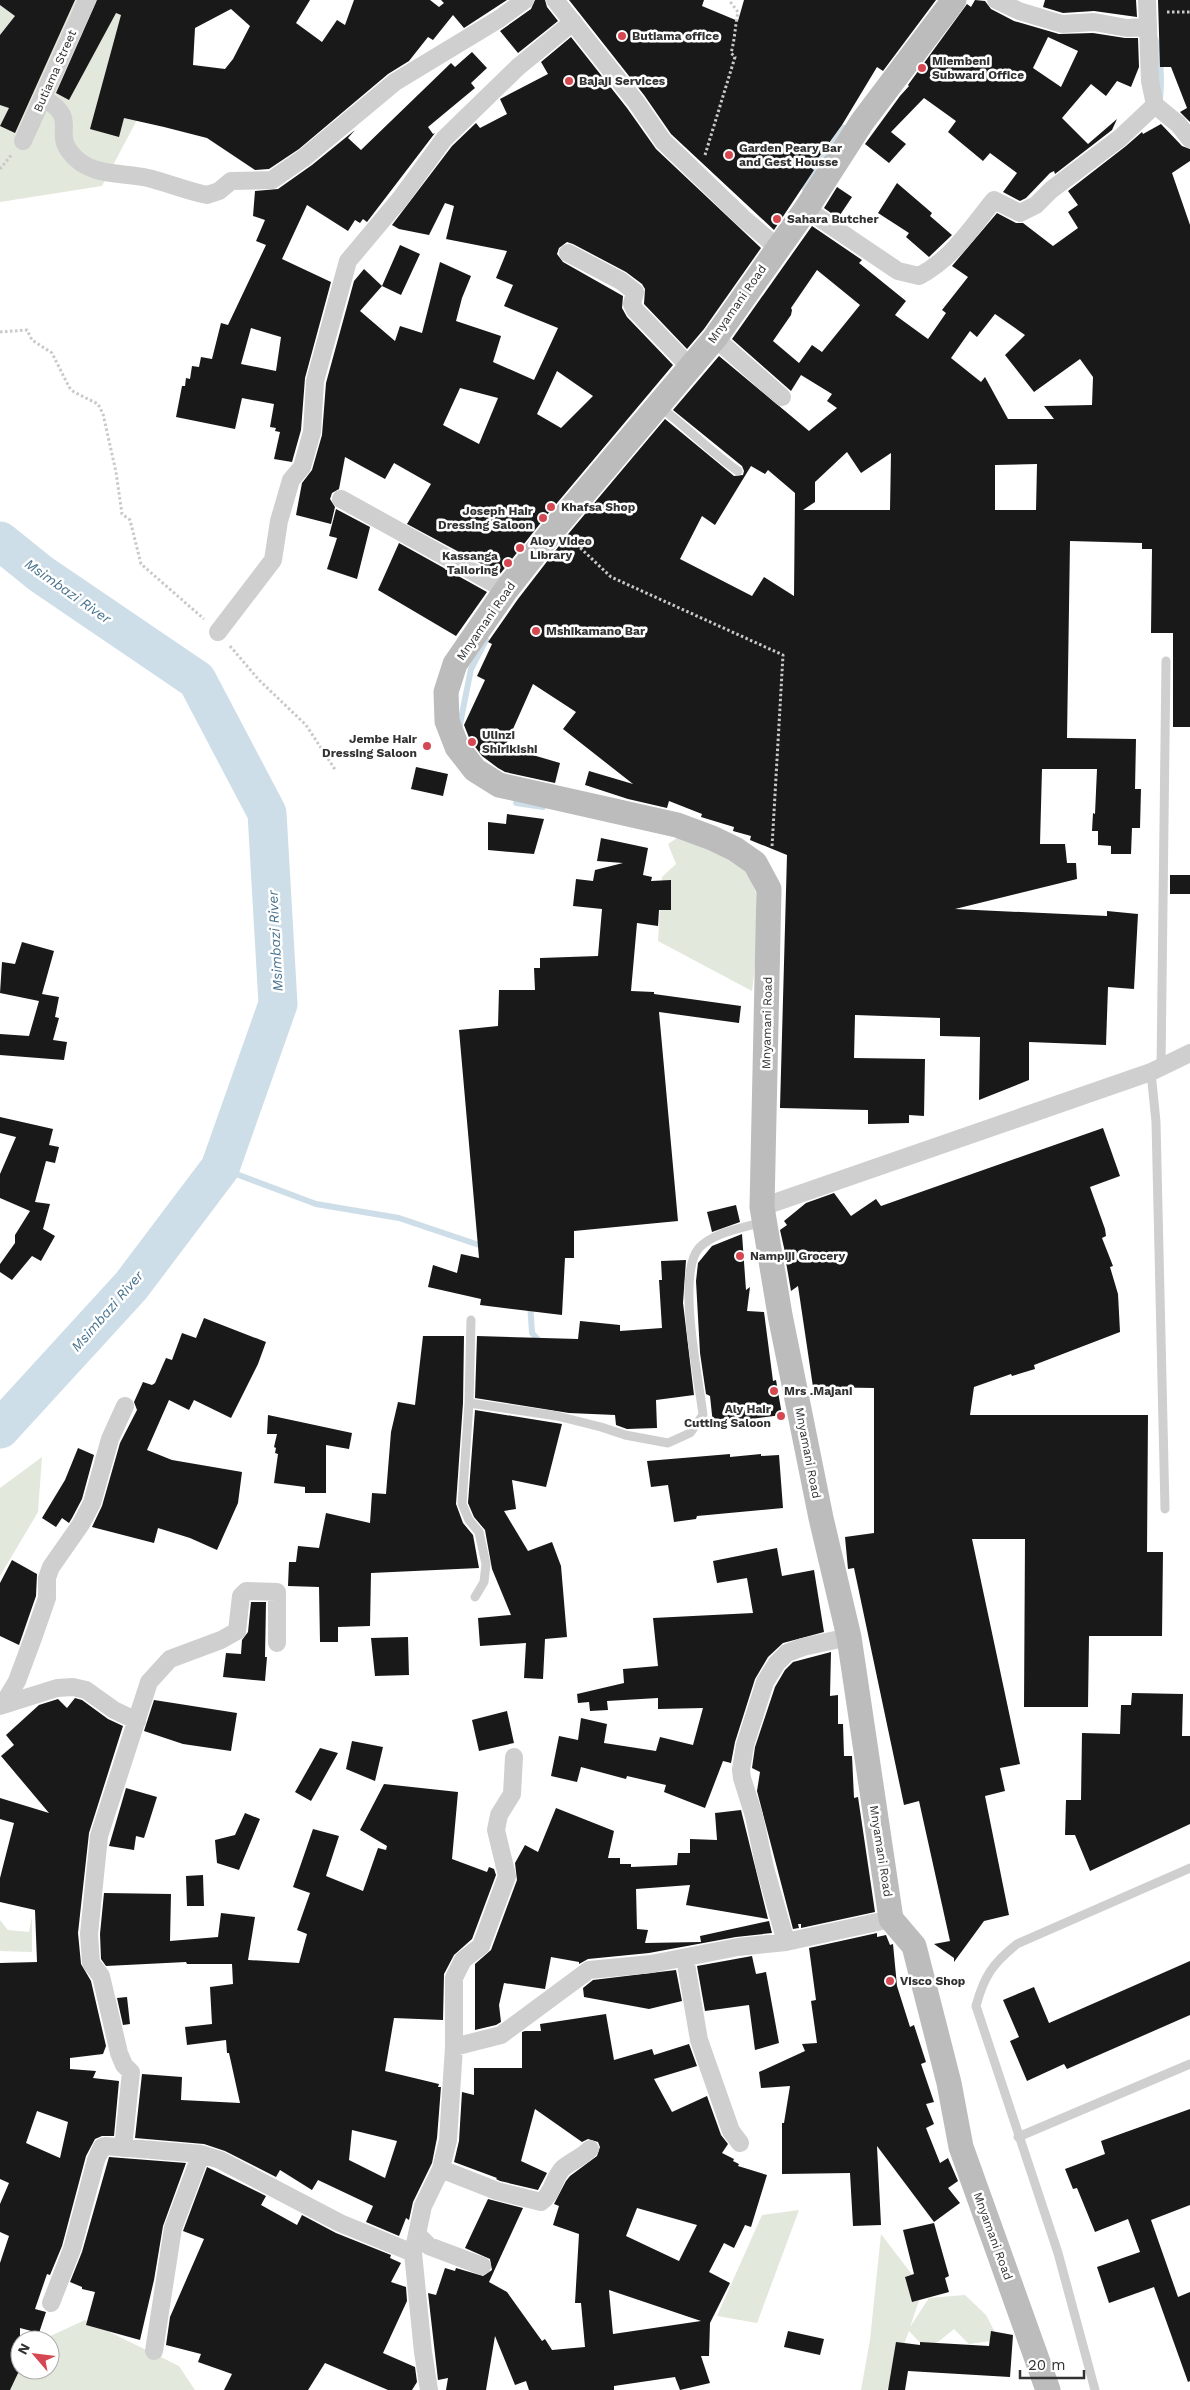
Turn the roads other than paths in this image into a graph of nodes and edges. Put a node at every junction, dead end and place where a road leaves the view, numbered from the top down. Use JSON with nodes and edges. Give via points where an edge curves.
{"nodes":[{"id":1,"x":87,"y":0,"type":"edge"},
{"id":2,"x":525,"y":0,"type":"edge"},
{"id":3,"x":555,"y":0,"type":"edge"},
{"id":4,"x":954,"y":0,"type":"edge"},
{"id":5,"x":996,"y":0,"type":"edge"},
{"id":6,"x":1147,"y":0,"type":"edge"},
{"id":7,"x":573,"y":22,"type":"junction"},
{"id":8,"x":1147,"y":28,"type":"junction"},
{"id":9,"x":42,"y":98,"type":"junction"},
{"id":10,"x":1155,"y":105,"type":"junction"},
{"id":11,"x":1190,"y":139,"type":"edge"},
{"id":12,"x":23,"y":141,"type":"dead end"},
{"id":13,"x":806,"y":209,"type":"junction"},
{"id":14,"x":777,"y":247,"type":"junction"},
{"id":15,"x":568,"y":254,"type":"dead end"},
{"id":16,"x":715,"y":338,"type":"junction"},
{"id":17,"x":690,"y":367,"type":"junction"},
{"id":18,"x":782,"y":397,"type":"dead end"},
{"id":19,"x":659,"y":405,"type":"junction"},
{"id":20,"x":738,"y":471,"type":"dead end"},
{"id":21,"x":341,"y":499,"type":"dead end"},
{"id":22,"x":506,"y":590,"type":"junction"},
{"id":23,"x":218,"y":632,"type":"road end"},
{"id":24,"x":1166,"y":661,"type":"dead end"},
{"id":25,"x":1190,"y":1053,"type":"edge"},
{"id":26,"x":1156,"y":1070,"type":"junction"},
{"id":27,"x":763,"y":1214,"type":"junction"},
{"id":28,"x":470,"y":1320,"type":"dead end"},
{"id":29,"x":469,"y":1404,"type":"junction"},
{"id":30,"x":125,"y":1406,"type":"dead end"},
{"id":31,"x":1165,"y":1509,"type":"dead end"},
{"id":32,"x":475,"y":1598,"type":"dead end"},
{"id":33,"x":849,"y":1637,"type":"junction"},
{"id":34,"x":277,"y":1643,"type":"dead end"},
{"id":35,"x":2,"y":1704,"type":"edge"},
{"id":36,"x":137,"y":1722,"type":"junction"},
{"id":37,"x":514,"y":1757,"type":"dead end"},
{"id":38,"x":1190,"y":1868,"type":"edge"},
{"id":39,"x":891,"y":1919,"type":"junction"},
{"id":40,"x":786,"y":1942,"type":"junction"},
{"id":41,"x":685,"y":1958,"type":"junction"},
{"id":42,"x":454,"y":2047,"type":"junction"},
{"id":43,"x":1190,"y":2064,"type":"edge"},
{"id":44,"x":1018,"y":2137,"type":"junction"},
{"id":45,"x":740,"y":2143,"type":"dead end"},
{"id":46,"x":123,"y":2148,"type":"junction"},
{"id":47,"x":590,"y":2149,"type":"dead end"},
{"id":48,"x":201,"y":2154,"type":"junction"},
{"id":49,"x":441,"y":2169,"type":"junction"},
{"id":50,"x":417,"y":2234,"type":"junction"},
{"id":51,"x":413,"y":2253,"type":"junction"},
{"id":52,"x":482,"y":2266,"type":"dead end"},
{"id":53,"x":51,"y":2303,"type":"dead end"},
{"id":54,"x":154,"y":2351,"type":"dead end"},
{"id":55,"x":429,"y":2390,"type":"edge"},
{"id":56,"x":1048,"y":2390,"type":"edge"},
{"id":57,"x":1095,"y":2390,"type":"edge"}],
"edges":[{"from":1,"to":9,"type":"street","name":"Butiama Street"},
{"from":2,"to":9,"type":"street","via":[[500,19],[395,82],[306,157],[272,180],[231,181],[214,194],[201,194],[85,166],[69,151],[58,106]]},
{"from":3,"to":7,"type":"street"},
{"from":4,"to":13,"type":"street","name":"Mnyamani Road","via":[[862,122]]},
{"from":5,"to":8,"type":"street","via":[[1019,12],[1062,24],[1094,22]]},
{"from":6,"to":8,"type":"street"},
{"from":7,"to":14,"type":"street","via":[[663,141]]},
{"from":7,"to":23,"type":"street","via":[[518,67],[444,139],[400,199],[348,261],[315,381],[312,432],[302,467],[291,480],[279,521],[273,560]]},
{"from":8,"to":10,"type":"street"},
{"from":9,"to":12,"type":"street","name":"Butiama Street"},
{"from":10,"to":11,"type":"street"},
{"from":10,"to":13,"type":"street","via":[[1120,138],[1036,205],[1020,214],[994,200],[938,267],[919,276],[898,270]]},
{"from":13,"to":14,"type":"street","name":"Mnyamani Road"},
{"from":14,"to":16,"type":"street","name":"Mnyamani Road"},
{"from":15,"to":17,"type":"street","via":[[621,281],[635,292],[634,310]]},
{"from":16,"to":17,"type":"street","name":"Mnyamani Road"},
{"from":16,"to":18,"type":"street"},
{"from":17,"to":19,"type":"street","name":"Mnyamani Road"},
{"from":19,"to":20,"type":"lane"},
{"from":19,"to":22,"type":"street","name":"Mnyamani Road"},
{"from":21,"to":22,"type":"street"},
{"from":22,"to":27,"type":"street","name":"Mnyamani Road","via":[[455,664],[446,692],[447,720],[456,748],[475,770],[499,784],[676,825],[712,838],[755,863],[769,889]]},
{"from":24,"to":26,"type":"lane"},
{"from":25,"to":26,"type":"street"},
{"from":26,"to":27,"type":"street"},
{"from":26,"to":31,"type":"lane"},
{"from":27,"to":29,"type":"lane","via":[[719,1235],[699,1248],[693,1259],[688,1312],[703,1415],[690,1433],[668,1443],[625,1436],[557,1416]]},
{"from":27,"to":33,"type":"street","name":"Mnyamani Road","via":[[819,1508]]},
{"from":28,"to":29,"type":"lane"},
{"from":29,"to":32,"type":"lane","via":[[462,1504],[479,1532],[486,1564],[484,1582]]},
{"from":30,"to":35,"type":"street","via":[[110,1439],[92,1504],[51,1566],[47,1598],[33,1638],[17,1681]]},
{"from":33,"to":39,"type":"street","name":"Mnyamani Road"},
{"from":33,"to":40,"type":"street","via":[[803,1647],[787,1653],[777,1662],[765,1682],[745,1745],[742,1778]]},
{"from":34,"to":36,"type":"street","via":[[277,1592],[242,1592],[237,1631],[170,1659],[149,1682]]},
{"from":35,"to":36,"type":"street","via":[[58,1688],[73,1687],[86,1690]]},
{"from":36,"to":46,"type":"street","via":[[99,1836],[89,1934],[91,1963],[101,1976],[119,2053],[131,2072]]},
{"from":37,"to":42,"type":"street","via":[[515,1783],[499,1815],[496,1830],[507,1876],[481,1946],[463,1960],[454,1978]]},
{"from":38,"to":44,"type":"lane","via":[[1017,1944],[997,1960],[983,1981],[976,2006]]},
{"from":39,"to":40,"type":"street"},
{"from":39,"to":56,"type":"street","name":"Mnyamani Road","via":[[914,1946],[962,2147]]},
{"from":40,"to":41,"type":"street","via":[[738,1947]]},
{"from":41,"to":42,"type":"street","via":[[589,1970],[501,2035]]},
{"from":41,"to":45,"type":"street","via":[[699,2040],[731,2131]]},
{"from":42,"to":49,"type":"street","via":[[450,2126]]},
{"from":43,"to":44,"type":"lane"},
{"from":44,"to":57,"type":"lane","via":[[1058,2253]]},
{"from":46,"to":48,"type":"street"},
{"from":46,"to":53,"type":"street","via":[[102,2147],[72,2249]]},
{"from":47,"to":49,"type":"street","via":[[564,2168],[547,2198],[541,2202],[497,2191]]},
{"from":48,"to":51,"type":"street","via":[[220,2160],[340,2224]]},
{"from":48,"to":54,"type":"street","via":[[173,2228]]},
{"from":49,"to":50,"type":"street","via":[[423,2206]]},
{"from":50,"to":51,"type":"street"},
{"from":50,"to":52,"type":"street","via":[[429,2246]]},
{"from":51,"to":55,"type":"street"}]}
